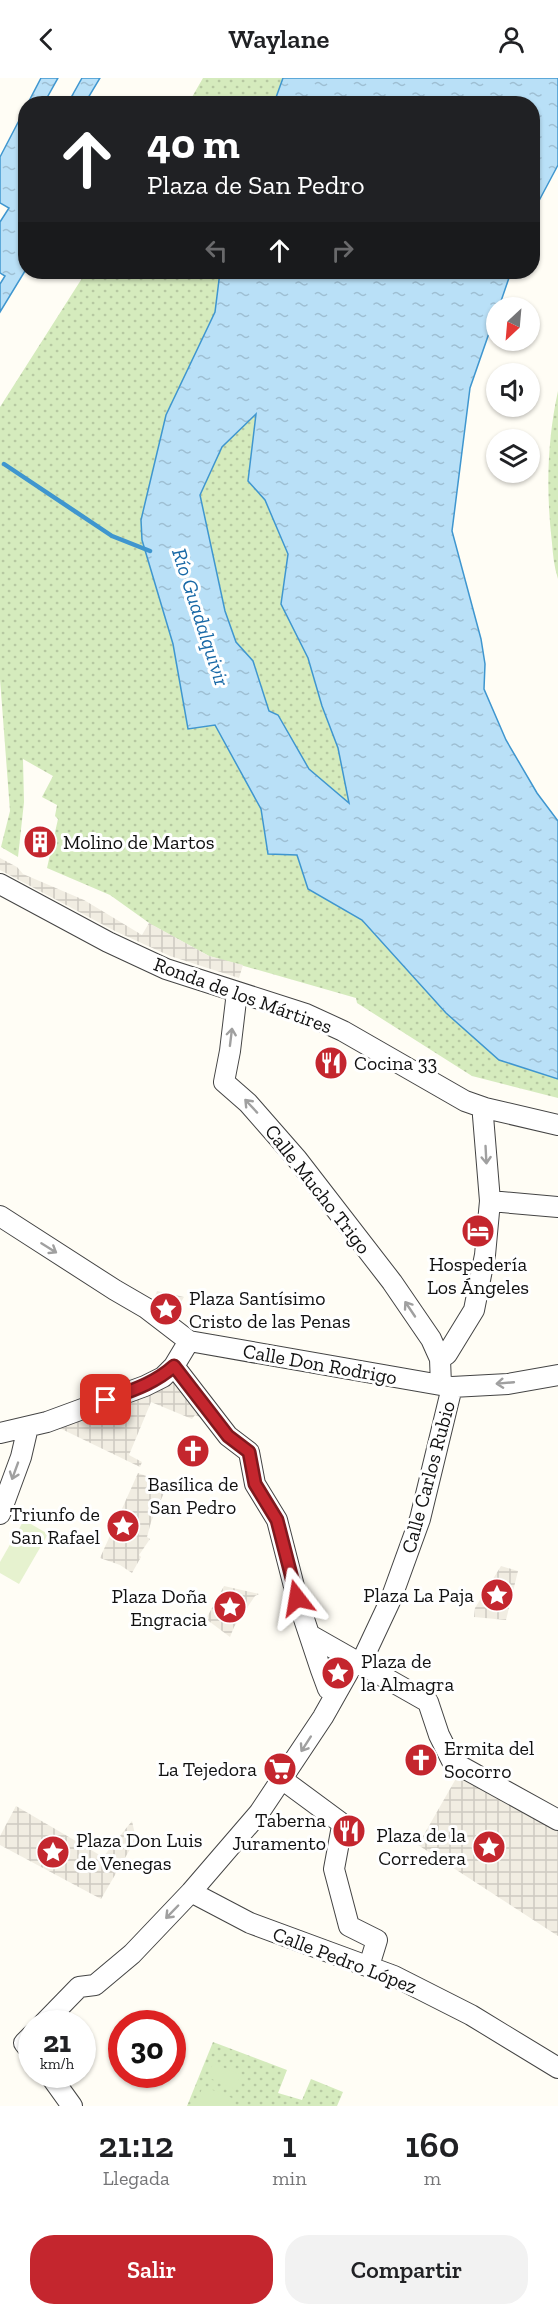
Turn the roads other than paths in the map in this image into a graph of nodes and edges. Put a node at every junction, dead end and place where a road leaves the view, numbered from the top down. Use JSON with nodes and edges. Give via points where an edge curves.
{"nodes":[{"id":1,"x":0,"y":884,"type":"edge"},
{"id":2,"x":237,"y":992,"type":"junction"},
{"id":3,"x":485,"y":1108,"type":"junction"},
{"id":4,"x":558,"y":1125,"type":"edge"},
{"id":5,"x":490,"y":1201,"type":"junction"},
{"id":6,"x":558,"y":1207,"type":"edge"},
{"id":7,"x":0,"y":1216,"type":"edge"},
{"id":8,"x":189,"y":1341,"type":"junction"},
{"id":9,"x":440,"y":1359,"type":"junction"},
{"id":10,"x":174,"y":1366,"type":"junction"},
{"id":11,"x":558,"y":1375,"type":"edge"},
{"id":12,"x":446,"y":1386,"type":"junction"},
{"id":13,"x":28,"y":1427,"type":"junction"},
{"id":14,"x":0,"y":1433,"type":"edge"},
{"id":15,"x":0,"y":1514,"type":"edge"},
{"id":16,"x":310,"y":1635,"type":"junction"},
{"id":17,"x":357,"y":1663,"type":"junction"},
{"id":18,"x":336,"y":1694,"type":"junction"},
{"id":19,"x":283,"y":1780,"type":"junction"},
{"id":20,"x":558,"y":1820,"type":"edge"},
{"id":21,"x":191,"y":1892,"type":"junction"},
{"id":22,"x":369,"y":1966,"type":"junction"},
{"id":23,"x":57,"y":2010,"type":"edge"},
{"id":24,"x":558,"y":2068,"type":"edge"},
{"id":25,"x":59,"y":2088,"type":"edge"},
{"id":26,"x":72,"y":2106,"type":"edge"}],
"edges":[{"from":1,"to":2,"type":"street","name":"Ronda de los Mártires","via":[[166,969]]},
{"from":2,"to":3,"type":"street","name":"Ronda de los Mártires","via":[[306,1014],[343,1031],[441,1089]]},
{"from":9,"to":2,"type":"street","name":"Calle Mucho Trigo","one_way":true,"via":[[392,1282],[331,1202],[248,1103],[224,1082]]},
{"from":3,"to":4,"type":"street","name":"Ronda de los Mártires"},
{"from":3,"to":5,"type":"street","one_way":true},
{"from":5,"to":6,"type":"street"},
{"from":5,"to":9,"type":"street","via":[[474,1310]]},
{"from":7,"to":8,"type":"street","one_way":true,"via":[[146,1308]]},
{"from":8,"to":10,"type":"street"},
{"from":8,"to":12,"type":"street","name":"Calle Don Rodrigo"},
{"from":9,"to":12,"type":"street","name":"Calle Mucho Trigo"},
{"from":10,"to":13,"type":"street","via":[[145,1386]]},
{"from":10,"to":16,"type":"street","via":[[228,1436],[249,1452],[255,1484],[277,1520]]},
{"from":11,"to":12,"type":"street","name":"Calle Don Rodrigo","one_way":true,"via":[[508,1384]]},
{"from":12,"to":17,"type":"street","name":"Calle Carlos Rubio","via":[[420,1519],[391,1599]]},
{"from":13,"to":14,"type":"street"},
{"from":13,"to":15,"type":"street","one_way":true},
{"from":16,"to":17,"type":"street"},
{"from":16,"to":18,"type":"street","via":[[328,1689]]},
{"from":17,"to":18,"type":"street"},
{"from":17,"to":20,"type":"street","via":[[428,1702],[439,1735],[457,1764]]},
{"from":18,"to":19,"type":"street","one_way":true},
{"from":19,"to":21,"type":"street"},
{"from":19,"to":22,"type":"street","via":[[342,1826],[334,1869],[349,1926],[377,1940]]},
{"from":21,"to":22,"type":"street","name":"Calle Pedro López","via":[[250,1923]]},
{"from":21,"to":23,"type":"street","one_way":true,"via":[[132,1954],[95,1985],[79,1987]]},
{"from":22,"to":24,"type":"street","name":"Calle Pedro López","via":[[471,2015]]},
{"from":25,"to":26,"type":"street"}]}
